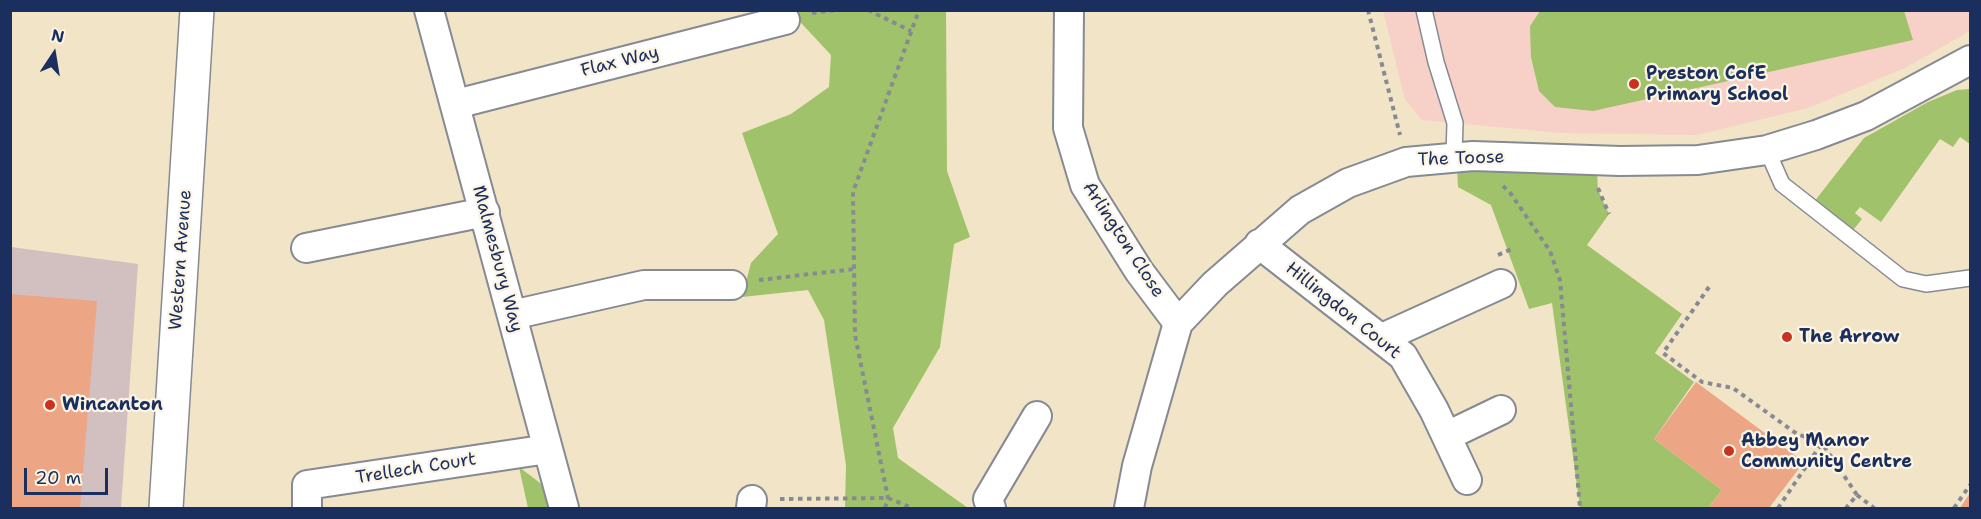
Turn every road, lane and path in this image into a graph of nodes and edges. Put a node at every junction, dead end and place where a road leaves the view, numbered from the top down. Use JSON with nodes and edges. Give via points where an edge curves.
{"nodes":[{"id":1,"x":197,"y":10,"type":"edge"},
{"id":2,"x":429,"y":10,"type":"edge"},
{"id":3,"x":868,"y":10,"type":"edge"},
{"id":4,"x":919,"y":10,"type":"edge"},
{"id":5,"x":1069,"y":10,"type":"edge"},
{"id":6,"x":1368,"y":10,"type":"edge"},
{"id":7,"x":1424,"y":10,"type":"edge"},
{"id":8,"x":785,"y":20,"type":"dead end"},
{"id":9,"x":911,"y":32,"type":"junction"},
{"id":10,"x":1971,"y":60,"type":"edge"},
{"id":11,"x":456,"y":104,"type":"junction"},
{"id":12,"x":1767,"y":150,"type":"junction"},
{"id":13,"x":1463,"y":157,"type":"junction"},
{"id":14,"x":1407,"y":162,"type":"junction"},
{"id":15,"x":485,"y":212,"type":"junction"},
{"id":16,"x":1259,"y":244,"type":"junction"},
{"id":17,"x":306,"y":248,"type":"dead end"},
{"id":18,"x":854,"y":269,"type":"junction"},
{"id":19,"x":1971,"y":278,"type":"edge"},
{"id":20,"x":1501,"y":284,"type":"dead end"},
{"id":21,"x":732,"y":285,"type":"joint"},
{"id":22,"x":1709,"y":287,"type":"dead end"},
{"id":23,"x":512,"y":315,"type":"junction"},
{"id":24,"x":1178,"y":323,"type":"junction"},
{"id":25,"x":1382,"y":338,"type":"junction"},
{"id":26,"x":1501,"y":410,"type":"dead end"},
{"id":27,"x":1037,"y":416,"type":"dead end"},
{"id":28,"x":1447,"y":436,"type":"junction"},
{"id":29,"x":1822,"y":443,"type":"junction"},
{"id":30,"x":548,"y":449,"type":"junction"},
{"id":31,"x":1467,"y":480,"type":"dead end"},
{"id":32,"x":1971,"y":486,"type":"edge"},
{"id":33,"x":1857,"y":495,"type":"junction"},
{"id":34,"x":888,"y":498,"type":"junction"},
{"id":35,"x":752,"y":504,"type":"edge"},
{"id":36,"x":166,"y":508,"type":"edge"},
{"id":37,"x":307,"y":508,"type":"edge"},
{"id":38,"x":564,"y":508,"type":"edge"},
{"id":39,"x":885,"y":508,"type":"edge"},
{"id":40,"x":912,"y":508,"type":"edge"},
{"id":41,"x":991,"y":508,"type":"edge"},
{"id":42,"x":1130,"y":508,"type":"edge"},
{"id":43,"x":1580,"y":508,"type":"edge"},
{"id":44,"x":1779,"y":508,"type":"edge"},
{"id":45,"x":1846,"y":508,"type":"edge"},
{"id":46,"x":1874,"y":508,"type":"edge"},
{"id":47,"x":1954,"y":508,"type":"edge"}],
"edges":[{"from":1,"to":36,"type":"street","name":"Western Avenue"},
{"from":2,"to":11,"type":"street","name":"Malmesbury Way"},
{"from":3,"to":9,"type":"path"},
{"from":4,"to":9,"type":"path"},
{"from":5,"to":24,"type":"street","name":"Arlington Close","via":[[1068,128],[1085,185],[1139,271]]},
{"from":6,"to":14,"type":"path"},
{"from":7,"to":13,"type":"lane"},
{"from":8,"to":11,"type":"street","name":"Flax Way"},
{"from":9,"to":18,"type":"path","via":[[853,192]]},
{"from":10,"to":12,"type":"street","name":"The Toose","via":[[1866,116]]},
{"from":11,"to":15,"type":"street","name":"Malmesbury Way"},
{"from":12,"to":13,"type":"street","name":"The Toose","via":[[1698,159],[1631,161]]},
{"from":12,"to":19,"type":"lane","via":[[1782,184],[1904,279],[1926,284]]},
{"from":13,"to":14,"type":"street","name":"The Toose"},
{"from":13,"to":43,"type":"path","via":[[1511,194],[1550,251],[1560,280]]},
{"from":14,"to":16,"type":"street","name":"The Toose","via":[[1348,183],[1300,210]]},
{"from":15,"to":17,"type":"street"},
{"from":15,"to":23,"type":"street","name":"Malmesbury Way"},
{"from":16,"to":24,"type":"street","name":"The Toose"},
{"from":16,"to":25,"type":"street","name":"Hillingdon Court"},
{"from":18,"to":21,"type":"path"},
{"from":18,"to":34,"type":"path","via":[[855,335]]},
{"from":20,"to":25,"type":"street"},
{"from":21,"to":23,"type":"street","via":[[644,285]]},
{"from":22,"to":29,"type":"path","via":[[1663,352],[1702,382],[1733,388],[1797,434]]},
{"from":23,"to":30,"type":"street","name":"Malmesbury Way"},
{"from":24,"to":42,"type":"street","name":"The Toose","via":[[1137,466]]},
{"from":25,"to":28,"type":"street","name":"Hillingdon Court","via":[[1403,356]]},
{"from":26,"to":28,"type":"street"},
{"from":27,"to":41,"type":"street","via":[[988,498]]},
{"from":28,"to":31,"type":"street","name":"Hillingdon Court"},
{"from":29,"to":33,"type":"path"},
{"from":29,"to":44,"type":"path"},
{"from":30,"to":37,"type":"street","name":"Trellech Court","via":[[307,485]]},
{"from":30,"to":38,"type":"street","name":"Malmesbury Way"},
{"from":32,"to":47,"type":"path"},
{"from":33,"to":45,"type":"path"},
{"from":33,"to":46,"type":"path"},
{"from":34,"to":35,"type":"path"},
{"from":34,"to":39,"type":"path"},
{"from":34,"to":40,"type":"path"}]}
